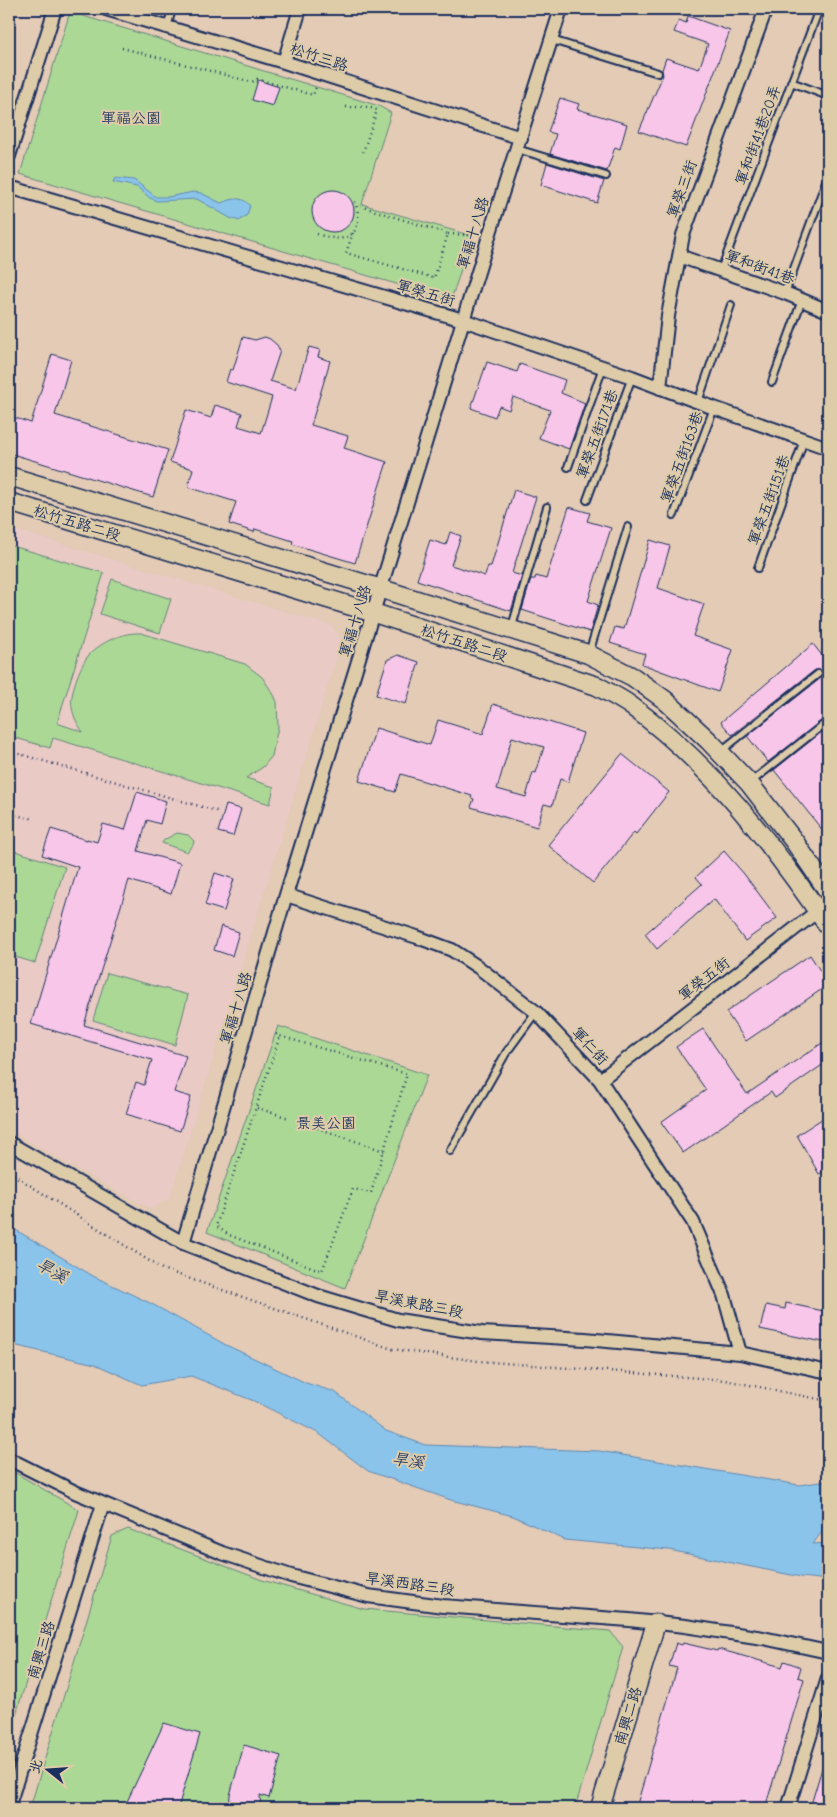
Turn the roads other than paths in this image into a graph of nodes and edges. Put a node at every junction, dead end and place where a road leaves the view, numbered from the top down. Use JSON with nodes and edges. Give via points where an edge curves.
{"nodes":[{"id":1,"x":55,"y":9,"type":"edge"},
{"id":2,"x":106,"y":9,"type":"edge"},
{"id":3,"x":172,"y":9,"type":"edge"},
{"id":4,"x":300,"y":9,"type":"edge"},
{"id":5,"x":561,"y":9,"type":"edge"},
{"id":6,"x":766,"y":9,"type":"edge"},
{"id":7,"x":818,"y":9,"type":"edge"},
{"id":8,"x":167,"y":28,"type":"junction"},
{"id":9,"x":552,"y":40,"type":"junction"},
{"id":10,"x":284,"y":62,"type":"junction"},
{"id":11,"x":658,"y":73,"type":"dead end"},
{"id":12,"x":791,"y":82,"type":"junction"},
{"id":13,"x":828,"y":96,"type":"edge"},
{"id":14,"x":519,"y":143,"type":"junction"},
{"id":15,"x":9,"y":156,"type":"edge"},
{"id":16,"x":606,"y":176,"type":"dead end"},
{"id":17,"x":828,"y":176,"type":"edge"},
{"id":18,"x":9,"y":187,"type":"edge"},
{"id":19,"x":679,"y":256,"type":"junction"},
{"id":20,"x":721,"y":270,"type":"junction"},
{"id":21,"x":785,"y":293,"type":"junction"},
{"id":22,"x":802,"y":300,"type":"junction"},
{"id":23,"x":731,"y":305,"type":"dead end"},
{"id":24,"x":828,"y":311,"type":"edge"},
{"id":25,"x":464,"y":320,"type":"junction"},
{"id":26,"x":603,"y":367,"type":"junction"},
{"id":27,"x":632,"y":376,"type":"junction"},
{"id":28,"x":772,"y":382,"type":"dead end"},
{"id":29,"x":660,"y":388,"type":"junction"},
{"id":30,"x":698,"y":402,"type":"junction"},
{"id":31,"x":714,"y":408,"type":"junction"},
{"id":32,"x":804,"y":440,"type":"junction"},
{"id":33,"x":828,"y":448,"type":"edge"},
{"id":34,"x":568,"y":467,"type":"dead end"},
{"id":35,"x":9,"y":476,"type":"edge"},
{"id":36,"x":587,"y":500,"type":"dead end"},
{"id":37,"x":9,"y":502,"type":"edge"},
{"id":38,"x":547,"y":508,"type":"dead end"},
{"id":39,"x":674,"y":515,"type":"dead end"},
{"id":40,"x":628,"y":527,"type":"dead end"},
{"id":41,"x":758,"y":568,"type":"dead end"},
{"id":42,"x":382,"y":589,"type":"junction"},
{"id":43,"x":374,"y":613,"type":"junction"},
{"id":44,"x":511,"y":631,"type":"junction"},
{"id":45,"x":588,"y":654,"type":"junction"},
{"id":46,"x":818,"y":674,"type":"dead end"},
{"id":47,"x":828,"y":721,"type":"edge"},
{"id":48,"x":720,"y":752,"type":"junction"},
{"id":49,"x":749,"y":783,"type":"junction"},
{"id":50,"x":828,"y":891,"type":"edge"},
{"id":51,"x":286,"y":895,"type":"junction"},
{"id":52,"x":825,"y":913,"type":"edge"},
{"id":53,"x":536,"y":1012,"type":"junction"},
{"id":54,"x":600,"y":1080,"type":"junction"},
{"id":55,"x":9,"y":1143,"type":"edge"},
{"id":56,"x":450,"y":1151,"type":"dead end"},
{"id":57,"x":183,"y":1243,"type":"junction"},
{"id":58,"x":740,"y":1353,"type":"junction"},
{"id":59,"x":828,"y":1372,"type":"edge"},
{"id":60,"x":9,"y":1459,"type":"edge"},
{"id":61,"x":103,"y":1504,"type":"junction"},
{"id":62,"x":656,"y":1623,"type":"junction"},
{"id":63,"x":828,"y":1652,"type":"edge"},
{"id":64,"x":828,"y":1678,"type":"edge"},
{"id":65,"x":9,"y":1805,"type":"edge"},
{"id":66,"x":600,"y":1808,"type":"edge"},
{"id":67,"x":788,"y":1808,"type":"edge"}],
"edges":[{"from":1,"to":15,"type":"street"},
{"from":2,"to":8,"type":"street","name":"松竹三路"},
{"from":3,"to":8,"type":"lane"},
{"from":4,"to":10,"type":"street"},
{"from":5,"to":9,"type":"street","name":"軍福十八路"},
{"from":6,"to":19,"type":"street","name":"軍榮三街","via":[[683,234]]},
{"from":7,"to":12,"type":"lane","name":"軍和街41巷20弄"},
{"from":8,"to":10,"type":"street","name":"松竹三路"},
{"from":9,"to":11,"type":"lane"},
{"from":9,"to":14,"type":"street","name":"軍福十八路"},
{"from":10,"to":14,"type":"street","name":"松竹三路"},
{"from":12,"to":13,"type":"lane"},
{"from":12,"to":20,"type":"lane","name":"軍和街41巷20弄"},
{"from":14,"to":16,"type":"lane"},
{"from":14,"to":25,"type":"street","name":"軍福十八路"},
{"from":17,"to":21,"type":"lane"},
{"from":18,"to":25,"type":"street","name":"軍榮五街"},
{"from":19,"to":20,"type":"street","name":"軍和街41巷"},
{"from":19,"to":29,"type":"street","name":"軍榮三街"},
{"from":20,"to":21,"type":"street","name":"軍和街41巷"},
{"from":21,"to":22,"type":"street","name":"軍和街41巷"},
{"from":22,"to":24,"type":"street","name":"軍和街41巷"},
{"from":22,"to":28,"type":"lane"},
{"from":23,"to":30,"type":"lane"},
{"from":25,"to":26,"type":"street","name":"軍榮五街"},
{"from":25,"to":42,"type":"street","name":"軍福十八路"},
{"from":26,"to":27,"type":"street","name":"軍榮五街"},
{"from":26,"to":34,"type":"lane"},
{"from":27,"to":29,"type":"street","name":"軍榮五街"},
{"from":27,"to":36,"type":"lane","name":"軍榮五街171巷"},
{"from":29,"to":30,"type":"street","name":"軍榮五街"},
{"from":30,"to":31,"type":"street","name":"軍榮五街"},
{"from":31,"to":32,"type":"street","name":"軍榮五街"},
{"from":31,"to":39,"type":"lane","name":"軍榮五街163巷"},
{"from":32,"to":33,"type":"street","name":"軍榮五街"},
{"from":32,"to":41,"type":"lane","name":"軍榮五街151巷"},
{"from":35,"to":42,"type":"street","name":"松竹五路二段"},
{"from":37,"to":43,"type":"street","name":"松竹五路二段"},
{"from":38,"to":44,"type":"lane"},
{"from":40,"to":45,"type":"lane"},
{"from":42,"to":43,"type":"street","name":"軍福十八路"},
{"from":42,"to":44,"type":"street","name":"松竹五路二段"},
{"from":43,"to":51,"type":"street","name":"軍福十八路"},
{"from":43,"to":52,"type":"street","name":"松竹五路二段","via":[[597,686],[629,704],[706,771]]},
{"from":44,"to":45,"type":"street","name":"松竹五路二段"},
{"from":45,"to":48,"type":"street","name":"松竹五路二段","via":[[633,677],[665,700]]},
{"from":46,"to":48,"type":"lane"},
{"from":47,"to":49,"type":"lane"},
{"from":48,"to":49,"type":"street","name":"松竹五路二段"},
{"from":49,"to":50,"type":"street","name":"松竹五路二段","via":[[794,840]]},
{"from":51,"to":53,"type":"street","name":"軍仁街","via":[[452,950]]},
{"from":51,"to":57,"type":"street","name":"軍福十八路"},
{"from":52,"to":54,"type":"street","name":"軍榮五街"},
{"from":53,"to":54,"type":"street","name":"軍仁街"},
{"from":53,"to":56,"type":"lane","via":[[506,1053]]},
{"from":54,"to":58,"type":"street","name":"軍仁街","via":[[693,1222],[724,1295]]},
{"from":55,"to":57,"type":"street","name":"旱溪東路三段"},
{"from":57,"to":58,"type":"street","name":"旱溪東路三段","via":[[318,1296],[398,1320],[482,1333]]},
{"from":58,"to":59,"type":"street","name":"旱溪東路三段"},
{"from":60,"to":61,"type":"street","name":"旱溪西路三段"},
{"from":61,"to":62,"type":"street","name":"旱溪西路三段","via":[[222,1553],[291,1576],[368,1596],[444,1606]]},
{"from":61,"to":65,"type":"street","name":"南興三路"},
{"from":62,"to":63,"type":"street","name":"旱溪西路三段","via":[[763,1638]]},
{"from":62,"to":66,"type":"street","name":"南興二路"},
{"from":64,"to":67,"type":"street"}]}
